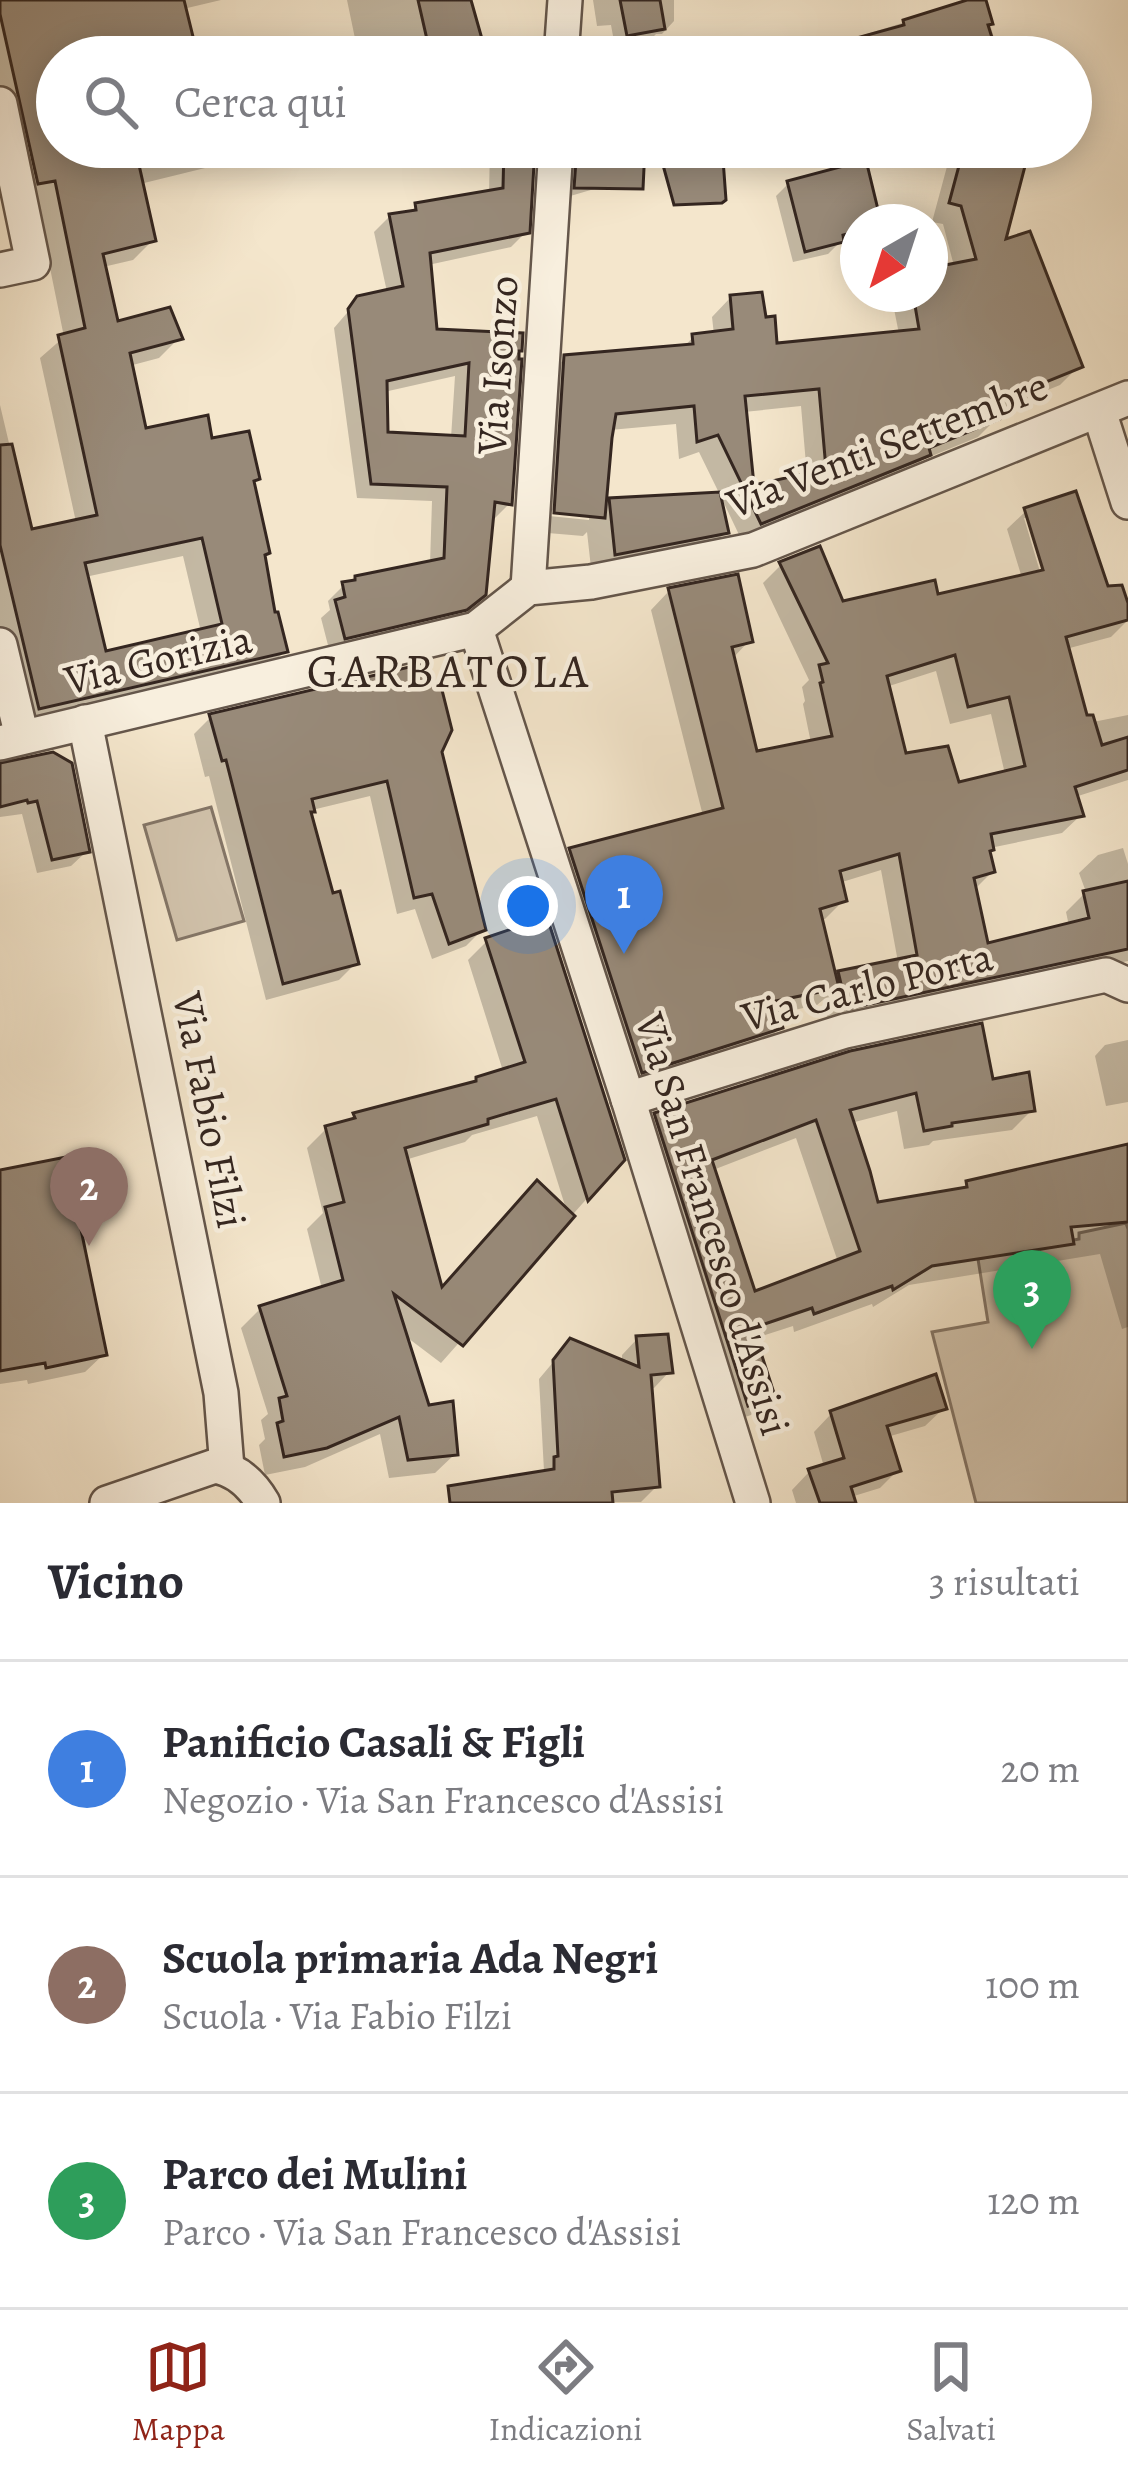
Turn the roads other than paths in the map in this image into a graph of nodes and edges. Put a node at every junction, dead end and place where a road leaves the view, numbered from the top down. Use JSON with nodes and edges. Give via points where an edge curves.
{"nodes":[{"id":1,"x":565,"y":0,"type":"edge"},
{"id":2,"x":562,"y":36,"type":"edge"},
{"id":3,"x":0,"y":104,"type":"edge"},
{"id":4,"x":555,"y":168,"type":"edge"},
{"id":5,"x":0,"y":270,"type":"edge"},
{"id":6,"x":1113,"y":404,"type":"edge"},
{"id":7,"x":1128,"y":502,"type":"edge"},
{"id":8,"x":528,"y":588,"type":"junction"},
{"id":9,"x":476,"y":629,"type":"junction"},
{"id":10,"x":0,"y":644,"type":"edge"},
{"id":11,"x":85,"y":722,"type":"junction"},
{"id":12,"x":11,"y":740,"type":"edge"},
{"id":13,"x":1121,"y":977,"type":"edge"},
{"id":14,"x":628,"y":1099,"type":"junction"},
{"id":15,"x":227,"y":1468,"type":"junction"},
{"id":16,"x":106,"y":1503,"type":"edge"},
{"id":17,"x":263,"y":1503,"type":"edge"},
{"id":18,"x":753,"y":1503,"type":"edge"}],
"edges":[{"from":1,"to":2,"type":"street"},
{"from":3,"to":5,"type":"street","via":[[33,262]]},
{"from":4,"to":8,"type":"street","name":"Via Isonzo"},
{"from":6,"to":7,"type":"street"},
{"from":6,"to":8,"type":"street","name":"Via Venti Settembre","via":[[753,550]]},
{"from":8,"to":9,"type":"street"},
{"from":9,"to":11,"type":"street","name":"Via Gorizia"},
{"from":9,"to":14,"type":"street","name":"Via San Francesco d'Assisi"},
{"from":10,"to":12,"type":"street"},
{"from":11,"to":12,"type":"street","name":"Via Gorizia"},
{"from":11,"to":15,"type":"street","name":"Via Fabio Filzi","via":[[221,1393]]},
{"from":13,"to":14,"type":"street","name":"Via Carlo Porta","via":[[844,1030]]},
{"from":14,"to":18,"type":"street","name":"Via San Francesco d'Assisi"},
{"from":15,"to":16,"type":"street","via":[[199,1469]]},
{"from":15,"to":17,"type":"street"}]}
